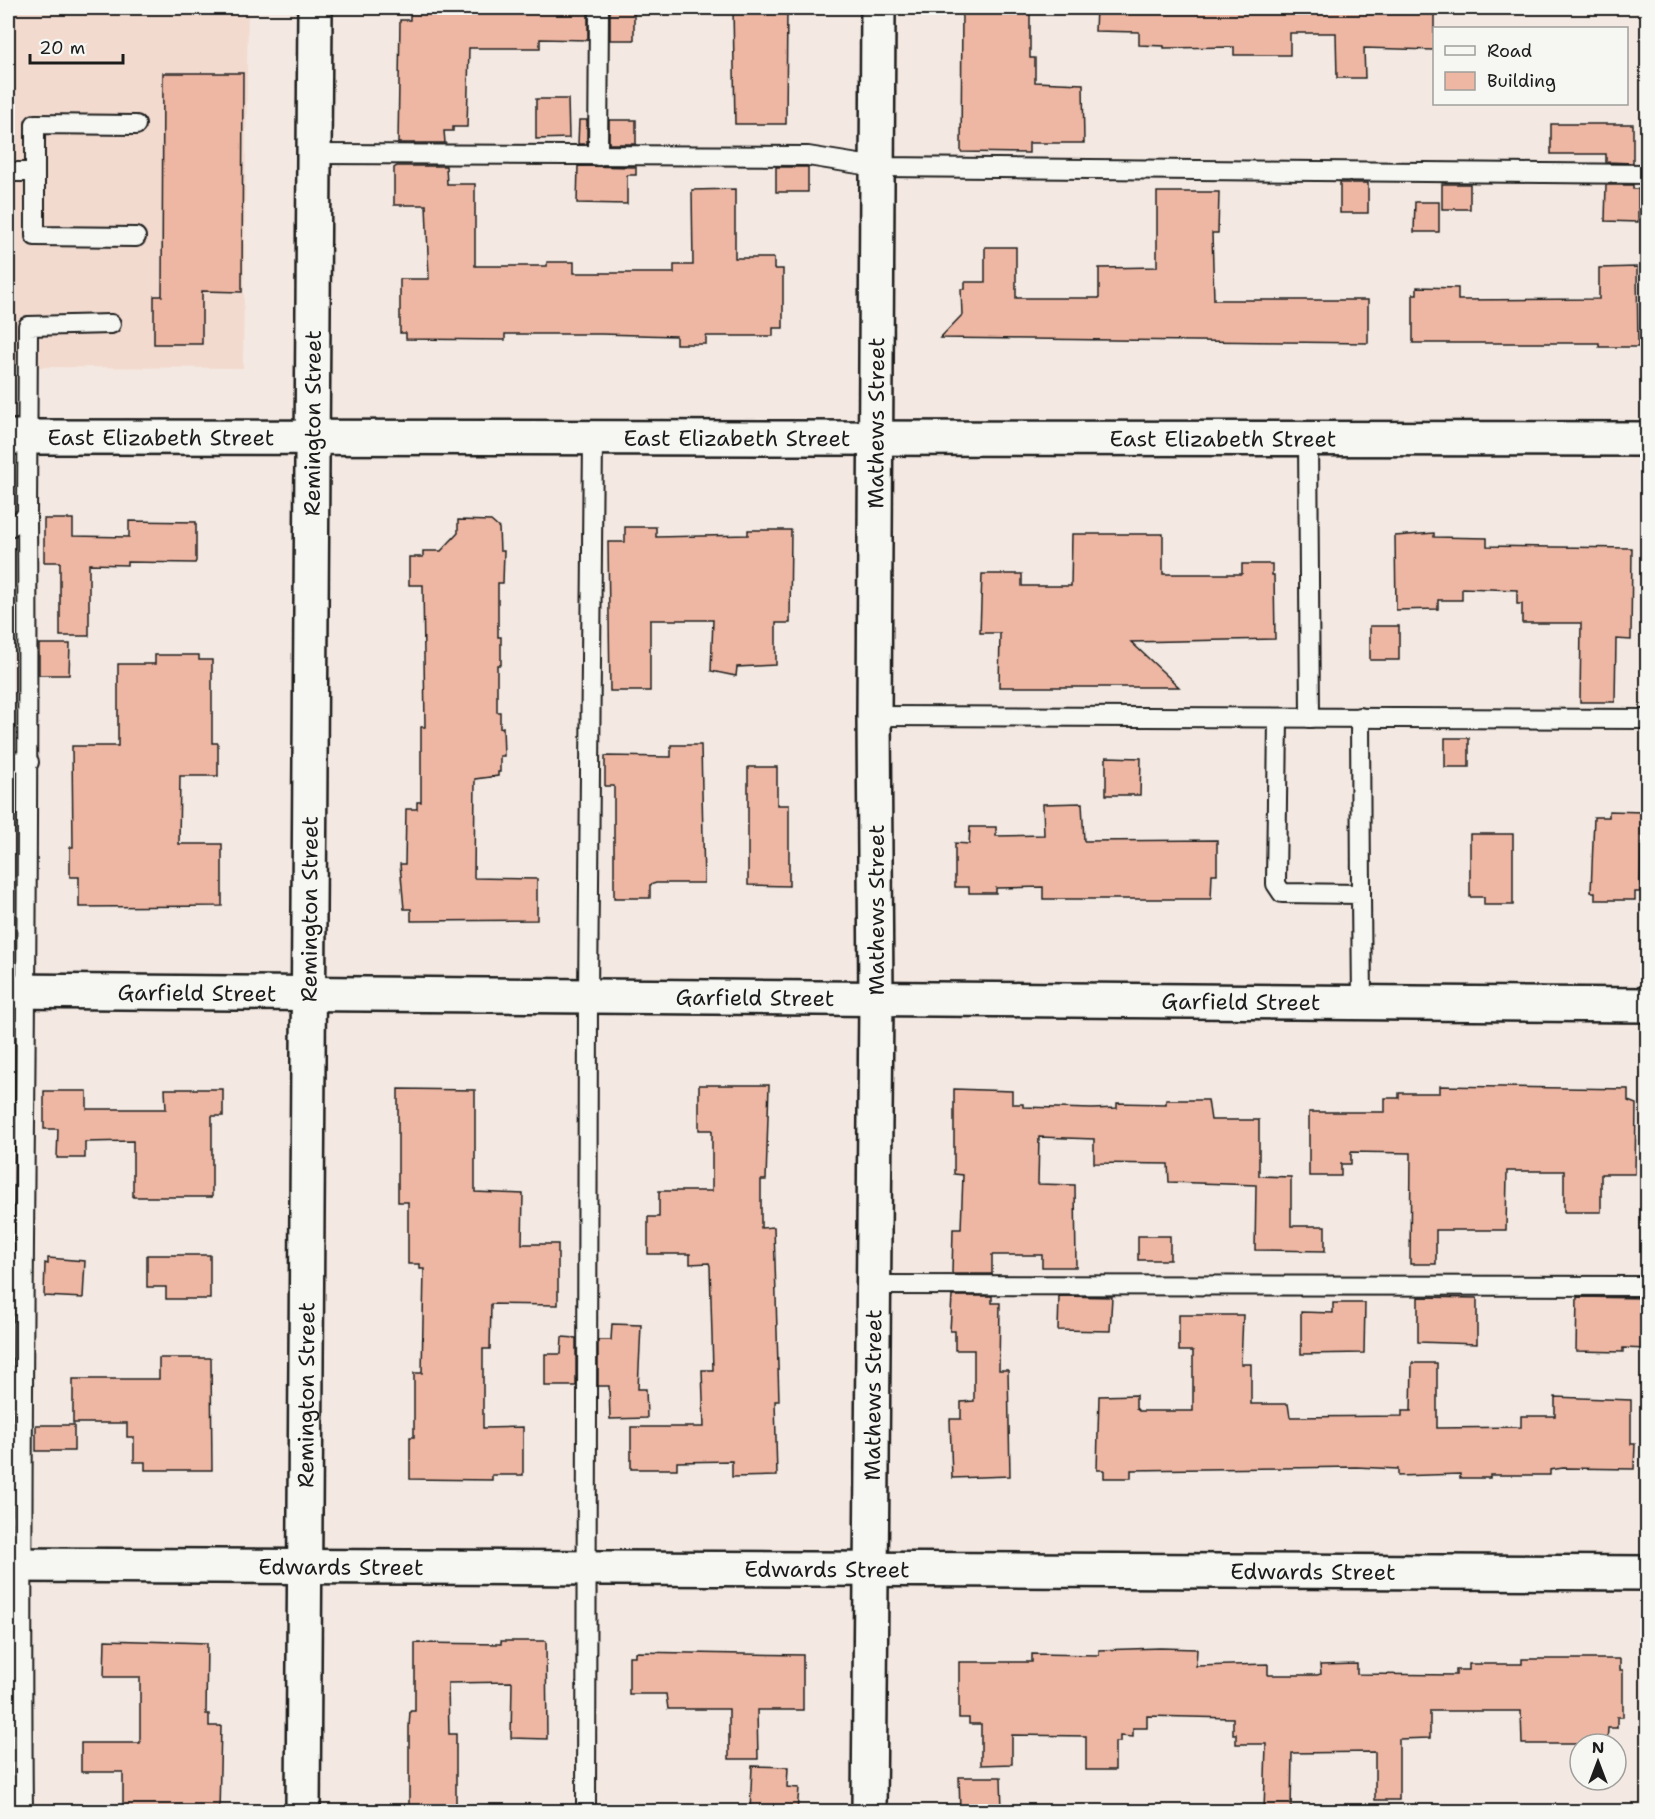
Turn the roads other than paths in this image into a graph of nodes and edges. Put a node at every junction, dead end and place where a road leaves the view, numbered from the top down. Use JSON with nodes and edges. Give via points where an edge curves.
{"nodes":[{"id":1,"x":315,"y":8,"type":"edge"},
{"id":2,"x":599,"y":8,"type":"edge"},
{"id":3,"x":878,"y":8,"type":"edge"},
{"id":4,"x":136,"y":125,"type":"dead end"},
{"id":5,"x":314,"y":154,"type":"junction"},
{"id":6,"x":598,"y":156,"type":"junction"},
{"id":7,"x":877,"y":167,"type":"junction"},
{"id":8,"x":15,"y":172,"type":"dead end"},
{"id":9,"x":35,"y":172,"type":"junction"},
{"id":10,"x":1647,"y":174,"type":"edge"},
{"id":11,"x":136,"y":237,"type":"dead end"},
{"id":12,"x":111,"y":324,"type":"dead end"},
{"id":13,"x":876,"y":436,"type":"junction"},
{"id":14,"x":18,"y":437,"type":"edge"},
{"id":15,"x":1308,"y":437,"type":"junction"},
{"id":16,"x":593,"y":438,"type":"junction"},
{"id":17,"x":312,"y":439,"type":"junction"},
{"id":18,"x":1647,"y":439,"type":"edge"},
{"id":19,"x":27,"y":516,"type":"junction"},
{"id":20,"x":8,"y":528,"type":"edge"},
{"id":21,"x":874,"y":716,"type":"junction"},
{"id":22,"x":1360,"y":717,"type":"junction"},
{"id":23,"x":1278,"y":718,"type":"junction"},
{"id":24,"x":1310,"y":718,"type":"junction"},
{"id":25,"x":1647,"y":719,"type":"edge"},
{"id":26,"x":8,"y":761,"type":"edge"},
{"id":27,"x":29,"y":762,"type":"junction"},
{"id":28,"x":1360,"y":894,"type":"junction"},
{"id":29,"x":16,"y":991,"type":"edge"},
{"id":30,"x":307,"y":992,"type":"junction"},
{"id":31,"x":588,"y":995,"type":"junction"},
{"id":32,"x":876,"y":999,"type":"junction"},
{"id":33,"x":1362,"y":1003,"type":"junction"},
{"id":34,"x":1647,"y":1005,"type":"edge"},
{"id":35,"x":874,"y":1285,"type":"junction"},
{"id":36,"x":1647,"y":1286,"type":"edge"},
{"id":37,"x":15,"y":1565,"type":"edge"},
{"id":38,"x":305,"y":1567,"type":"junction"},
{"id":39,"x":588,"y":1568,"type":"junction"},
{"id":40,"x":870,"y":1569,"type":"junction"},
{"id":41,"x":1647,"y":1573,"type":"edge"},
{"id":42,"x":23,"y":1812,"type":"edge"},
{"id":43,"x":303,"y":1812,"type":"edge"},
{"id":44,"x":586,"y":1812,"type":"edge"},
{"id":45,"x":869,"y":1812,"type":"edge"}],
"edges":[{"from":1,"to":5,"type":"street","name":"Remington Street"},
{"from":2,"to":6,"type":"lane"},
{"from":3,"to":7,"type":"street","name":"Mathews Street"},
{"from":4,"to":9,"type":"lane","via":[[35,124]]},
{"from":5,"to":6,"type":"lane"},
{"from":5,"to":17,"type":"street","name":"Remington Street"},
{"from":6,"to":7,"type":"lane","via":[[808,156]]},
{"from":7,"to":10,"type":"lane"},
{"from":7,"to":13,"type":"street","name":"Mathews Street"},
{"from":8,"to":9,"type":"lane"},
{"from":9,"to":11,"type":"lane","via":[[35,236]]},
{"from":12,"to":14,"type":"lane","via":[[28,326]]},
{"from":13,"to":15,"type":"street","name":"East Elizabeth Street"},
{"from":13,"to":16,"type":"street","name":"East Elizabeth Street"},
{"from":13,"to":21,"type":"street","name":"Mathews Street"},
{"from":14,"to":17,"type":"street","name":"East Elizabeth Street"},
{"from":14,"to":19,"type":"lane"},
{"from":15,"to":18,"type":"street","name":"East Elizabeth Street"},
{"from":15,"to":24,"type":"lane"},
{"from":16,"to":17,"type":"street","name":"East Elizabeth Street"},
{"from":16,"to":31,"type":"lane"},
{"from":17,"to":30,"type":"street","name":"Remington Street"},
{"from":19,"to":20,"type":"lane"},
{"from":19,"to":27,"type":"lane"},
{"from":21,"to":23,"type":"lane"},
{"from":21,"to":32,"type":"street","name":"Mathews Street"},
{"from":22,"to":24,"type":"lane"},
{"from":22,"to":25,"type":"lane"},
{"from":22,"to":28,"type":"lane"},
{"from":23,"to":24,"type":"lane"},
{"from":23,"to":28,"type":"lane","via":[[1276,884],[1282,893]]},
{"from":26,"to":27,"type":"lane"},
{"from":27,"to":29,"type":"lane"},
{"from":28,"to":33,"type":"lane"},
{"from":29,"to":30,"type":"street","name":"Garfield Street"},
{"from":29,"to":37,"type":"lane"},
{"from":30,"to":31,"type":"street","name":"Garfield Street"},
{"from":30,"to":38,"type":"street","name":"Remington Street"},
{"from":31,"to":32,"type":"street","name":"Garfield Street"},
{"from":31,"to":39,"type":"lane"},
{"from":32,"to":33,"type":"street","name":"Garfield Street"},
{"from":32,"to":35,"type":"street","name":"Mathews Street"},
{"from":33,"to":34,"type":"street","name":"Garfield Street"},
{"from":35,"to":36,"type":"lane"},
{"from":35,"to":40,"type":"street","name":"Mathews Street"},
{"from":37,"to":38,"type":"street","name":"Edwards Street"},
{"from":37,"to":42,"type":"lane"},
{"from":38,"to":39,"type":"street","name":"Edwards Street"},
{"from":38,"to":43,"type":"street","name":"Remington Street"},
{"from":39,"to":40,"type":"street","name":"Edwards Street"},
{"from":39,"to":44,"type":"lane"},
{"from":40,"to":41,"type":"street","name":"Edwards Street"},
{"from":40,"to":45,"type":"street","name":"Mathews Street"}]}
